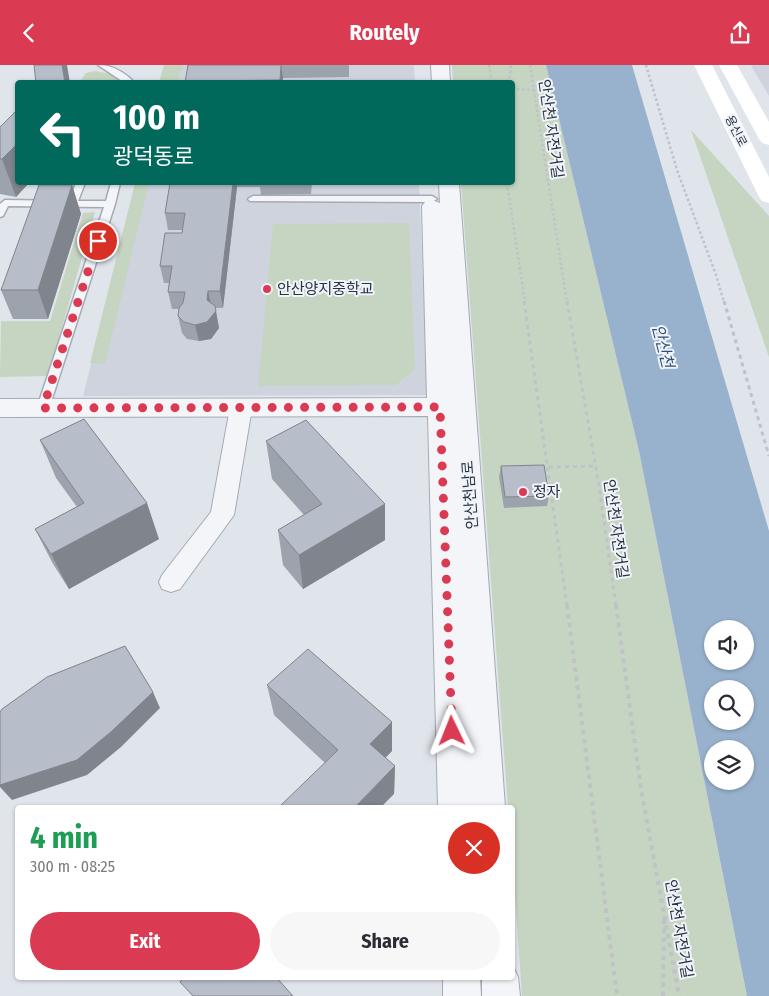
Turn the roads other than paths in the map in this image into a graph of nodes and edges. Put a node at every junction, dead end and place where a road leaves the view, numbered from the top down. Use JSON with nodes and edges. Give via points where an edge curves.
{"nodes":[{"id":1,"x":102,"y":65,"type":"edge"},
{"id":2,"x":427,"y":65,"type":"edge"},
{"id":3,"x":440,"y":65,"type":"edge"},
{"id":4,"x":703,"y":65,"type":"edge"},
{"id":5,"x":728,"y":65,"type":"edge"},
{"id":6,"x":127,"y":80,"type":"edge"},
{"id":7,"x":428,"y":80,"type":"edge"},
{"id":8,"x":442,"y":80,"type":"edge"},
{"id":9,"x":769,"y":139,"type":"edge"},
{"id":10,"x":79,"y":185,"type":"edge"},
{"id":11,"x":115,"y":185,"type":"edge"},
{"id":12,"x":437,"y":188,"type":"edge"},
{"id":13,"x":769,"y":197,"type":"edge"},
{"id":14,"x":253,"y":199,"type":"dead end"},
{"id":15,"x":73,"y":203,"type":"junction"},
{"id":16,"x":110,"y":203,"type":"junction"},
{"id":17,"x":0,"y":214,"type":"edge"},
{"id":18,"x":452,"y":407,"type":"junction"},
{"id":19,"x":0,"y":408,"type":"edge"},
{"id":20,"x":43,"y":408,"type":"junction"},
{"id":21,"x":241,"y":408,"type":"junction"},
{"id":22,"x":171,"y":582,"type":"dead end"},
{"id":23,"x":455,"y":805,"type":"edge"},
{"id":24,"x":489,"y":805,"type":"edge"},
{"id":25,"x":462,"y":980,"type":"edge"},
{"id":26,"x":500,"y":980,"type":"edge"},
{"id":27,"x":462,"y":996,"type":"edge"},
{"id":28,"x":501,"y":996,"type":"edge"}],
"edges":[{"from":1,"to":6,"type":"lane"},
{"from":2,"to":7,"type":"street"},
{"from":3,"to":8,"type":"street"},
{"from":4,"to":13,"type":"main road","name":"용신로"},
{"from":5,"to":9,"type":"main road","name":"용신로"},
{"from":10,"to":15,"type":"lane"},
{"from":11,"to":16,"type":"lane"},
{"from":12,"to":14,"type":"lane"},
{"from":12,"to":18,"type":"street","name":"안산천남로"},
{"from":15,"to":16,"type":"lane"},
{"from":15,"to":17,"type":"lane","via":[[5,203]]},
{"from":16,"to":20,"type":"lane"},
{"from":18,"to":21,"type":"street"},
{"from":18,"to":23,"type":"street","name":"안산천남로"},
{"from":18,"to":24,"type":"street","name":"안산천남로"},
{"from":19,"to":20,"type":"street"},
{"from":20,"to":21,"type":"street"},
{"from":21,"to":22,"type":"street","via":[[222,515]]},
{"from":25,"to":27,"type":"street"},
{"from":26,"to":28,"type":"street"}]}
